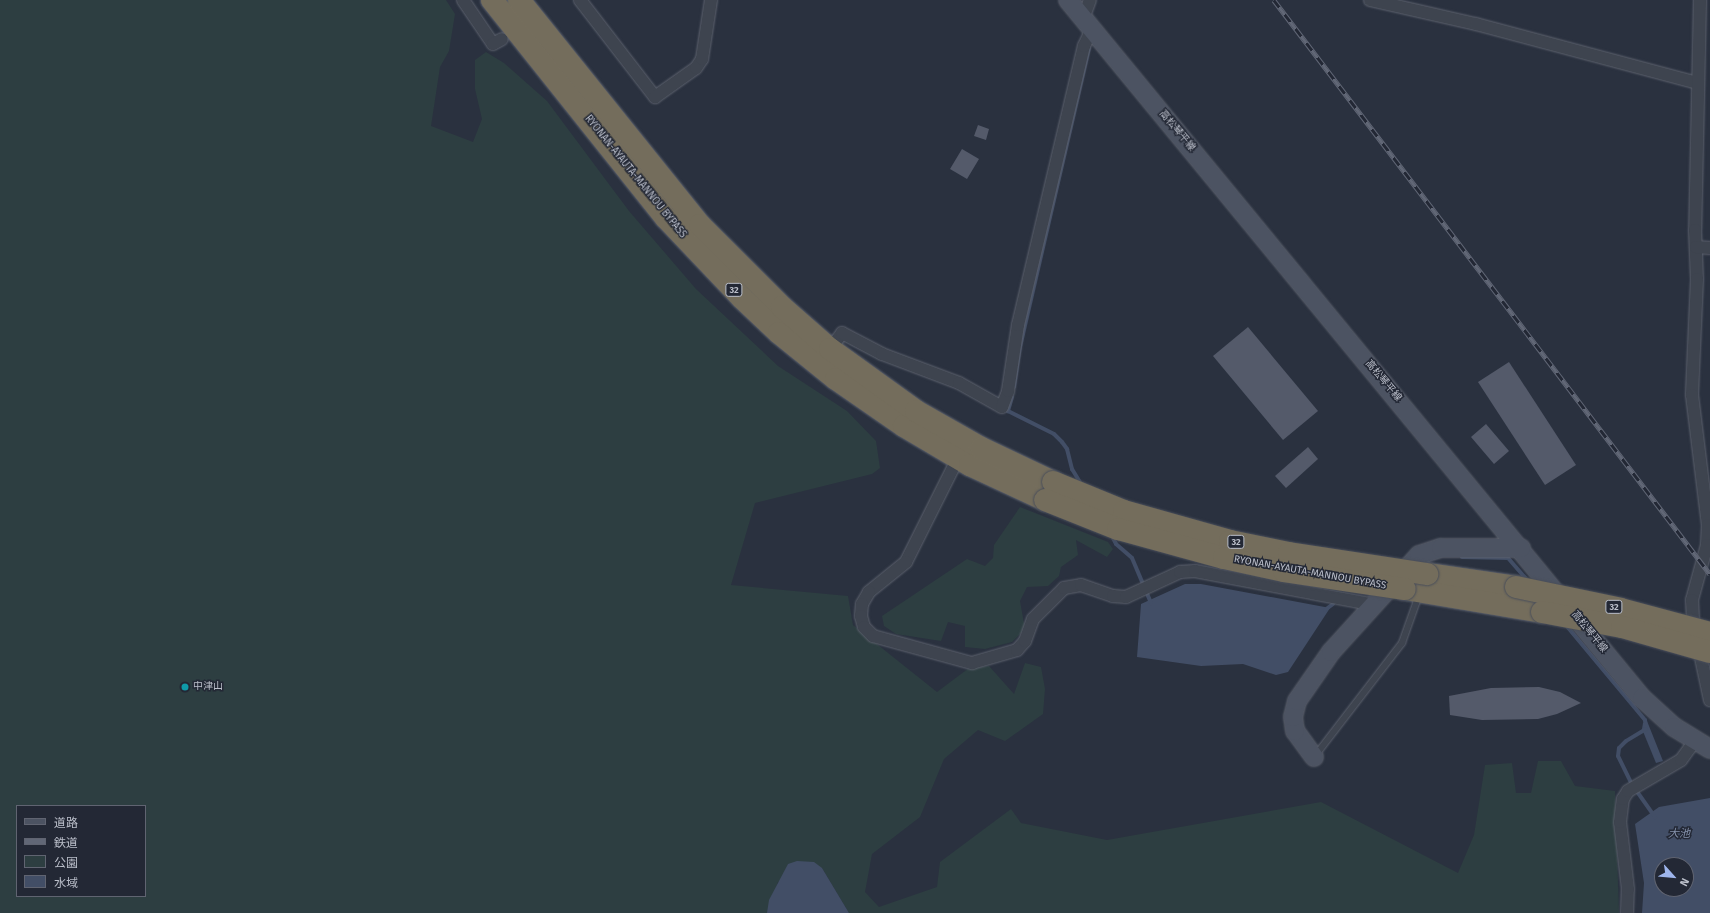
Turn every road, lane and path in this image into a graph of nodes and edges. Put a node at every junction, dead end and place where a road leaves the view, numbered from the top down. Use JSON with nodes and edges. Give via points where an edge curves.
{"nodes":[{"id":1,"x":463,"y":0,"type":"edge"},
{"id":2,"x":492,"y":0,"type":"edge"},
{"id":3,"x":519,"y":0,"type":"edge"},
{"id":4,"x":580,"y":0,"type":"edge"},
{"id":5,"x":712,"y":0,"type":"edge"},
{"id":6,"x":1068,"y":0,"type":"edge"},
{"id":7,"x":1090,"y":0,"type":"edge"},
{"id":8,"x":1370,"y":0,"type":"edge"},
{"id":9,"x":1700,"y":0,"type":"edge"},
{"id":10,"x":1088,"y":24,"type":"junction"},
{"id":11,"x":502,"y":38,"type":"dead end"},
{"id":12,"x":1697,"y":83,"type":"junction"},
{"id":13,"x":1696,"y":247,"type":"junction"},
{"id":14,"x":1710,"y":248,"type":"edge"},
{"id":15,"x":830,"y":349,"type":"junction"},
{"id":16,"x":958,"y":458,"type":"junction"},
{"id":17,"x":1049,"y":491,"type":"junction"},
{"id":18,"x":1521,"y":548,"type":"junction"},
{"id":19,"x":1417,"y":585,"type":"junction"},
{"id":20,"x":1375,"y":605,"type":"junction"},
{"id":21,"x":1710,"y":634,"type":"edge"},
{"id":22,"x":1710,"y":652,"type":"edge"},
{"id":23,"x":1710,"y":700,"type":"edge"},
{"id":24,"x":1702,"y":745,"type":"edge"},
{"id":25,"x":1314,"y":757,"type":"joint"},
{"id":26,"x":1627,"y":913,"type":"edge"}],
"edges":[{"from":1,"to":11,"type":"street","via":[[493,44]]},
{"from":2,"to":16,"type":"highway","name":"RYONAN-AYAUTA-MANNOU BYPASS","number":"32","via":[[666,218],[742,298],[836,379],[904,426]]},
{"from":3,"to":15,"type":"highway","name":"RYONAN-AYAUTA-MANNOU BYPASS","number":"32","via":[[700,225],[740,267]]},
{"from":4,"to":5,"type":"street","via":[[655,97],[696,68],[702,60]]},
{"from":6,"to":10,"type":"main road","name":"高松琴平線"},
{"from":7,"to":10,"type":"street"},
{"from":8,"to":12,"type":"street","via":[[1476,24]]},
{"from":9,"to":12,"type":"street"},
{"from":10,"to":15,"type":"street","via":[[1019,317],[1008,391],[1002,407],[958,383],[875,351],[842,333]]},
{"from":10,"to":18,"type":"main road","name":"高松琴平線"},
{"from":12,"to":13,"type":"street"},
{"from":13,"to":14,"type":"street"},
{"from":13,"to":23,"type":"street","via":[[1692,395],[1708,525],[1707,545],[1692,600],[1693,620]]},
{"from":15,"to":17,"type":"highway","name":"RYONAN-AYAUTA-MANNOU BYPASS","number":"32","via":[[916,411]]},
{"from":16,"to":17,"type":"highway","name":"RYONAN-AYAUTA-MANNOU BYPASS","number":"32"},
{"from":16,"to":20,"type":"street","via":[[906,562],[868,592],[862,604],[861,616],[864,627],[873,636],[972,663],[1017,650],[1025,641],[1032,619],[1064,588],[1081,585],[1113,596],[1126,597],[1180,572],[1195,571]]},
{"from":17,"to":19,"type":"highway","name":"RYONAN-AYAUTA-MANNOU BYPASS","number":"32","bridge":true,"via":[[1230,541]]},
{"from":18,"to":20,"type":"main road","via":[[1441,548],[1420,555]]},
{"from":18,"to":24,"type":"main road","name":"高松琴平線","via":[[1642,698],[1661,717]]},
{"from":19,"to":21,"type":"highway","name":"RYONAN-AYAUTA-MANNOU BYPASS","number":"32","bridge":true,"via":[[1516,587],[1621,609]]},
{"from":19,"to":22,"type":"highway","name":"RYONAN-AYAUTA-MANNOU BYPASS","number":"32","bridge":true,"via":[[1622,627]]},
{"from":19,"to":25,"type":"lane","via":[[1402,643]]},
{"from":20,"to":25,"type":"main road","via":[[1331,652],[1298,701],[1292,717],[1295,731]]},
{"from":24,"to":26,"type":"street","via":[[1634,788],[1623,799],[1620,809]]}]}
